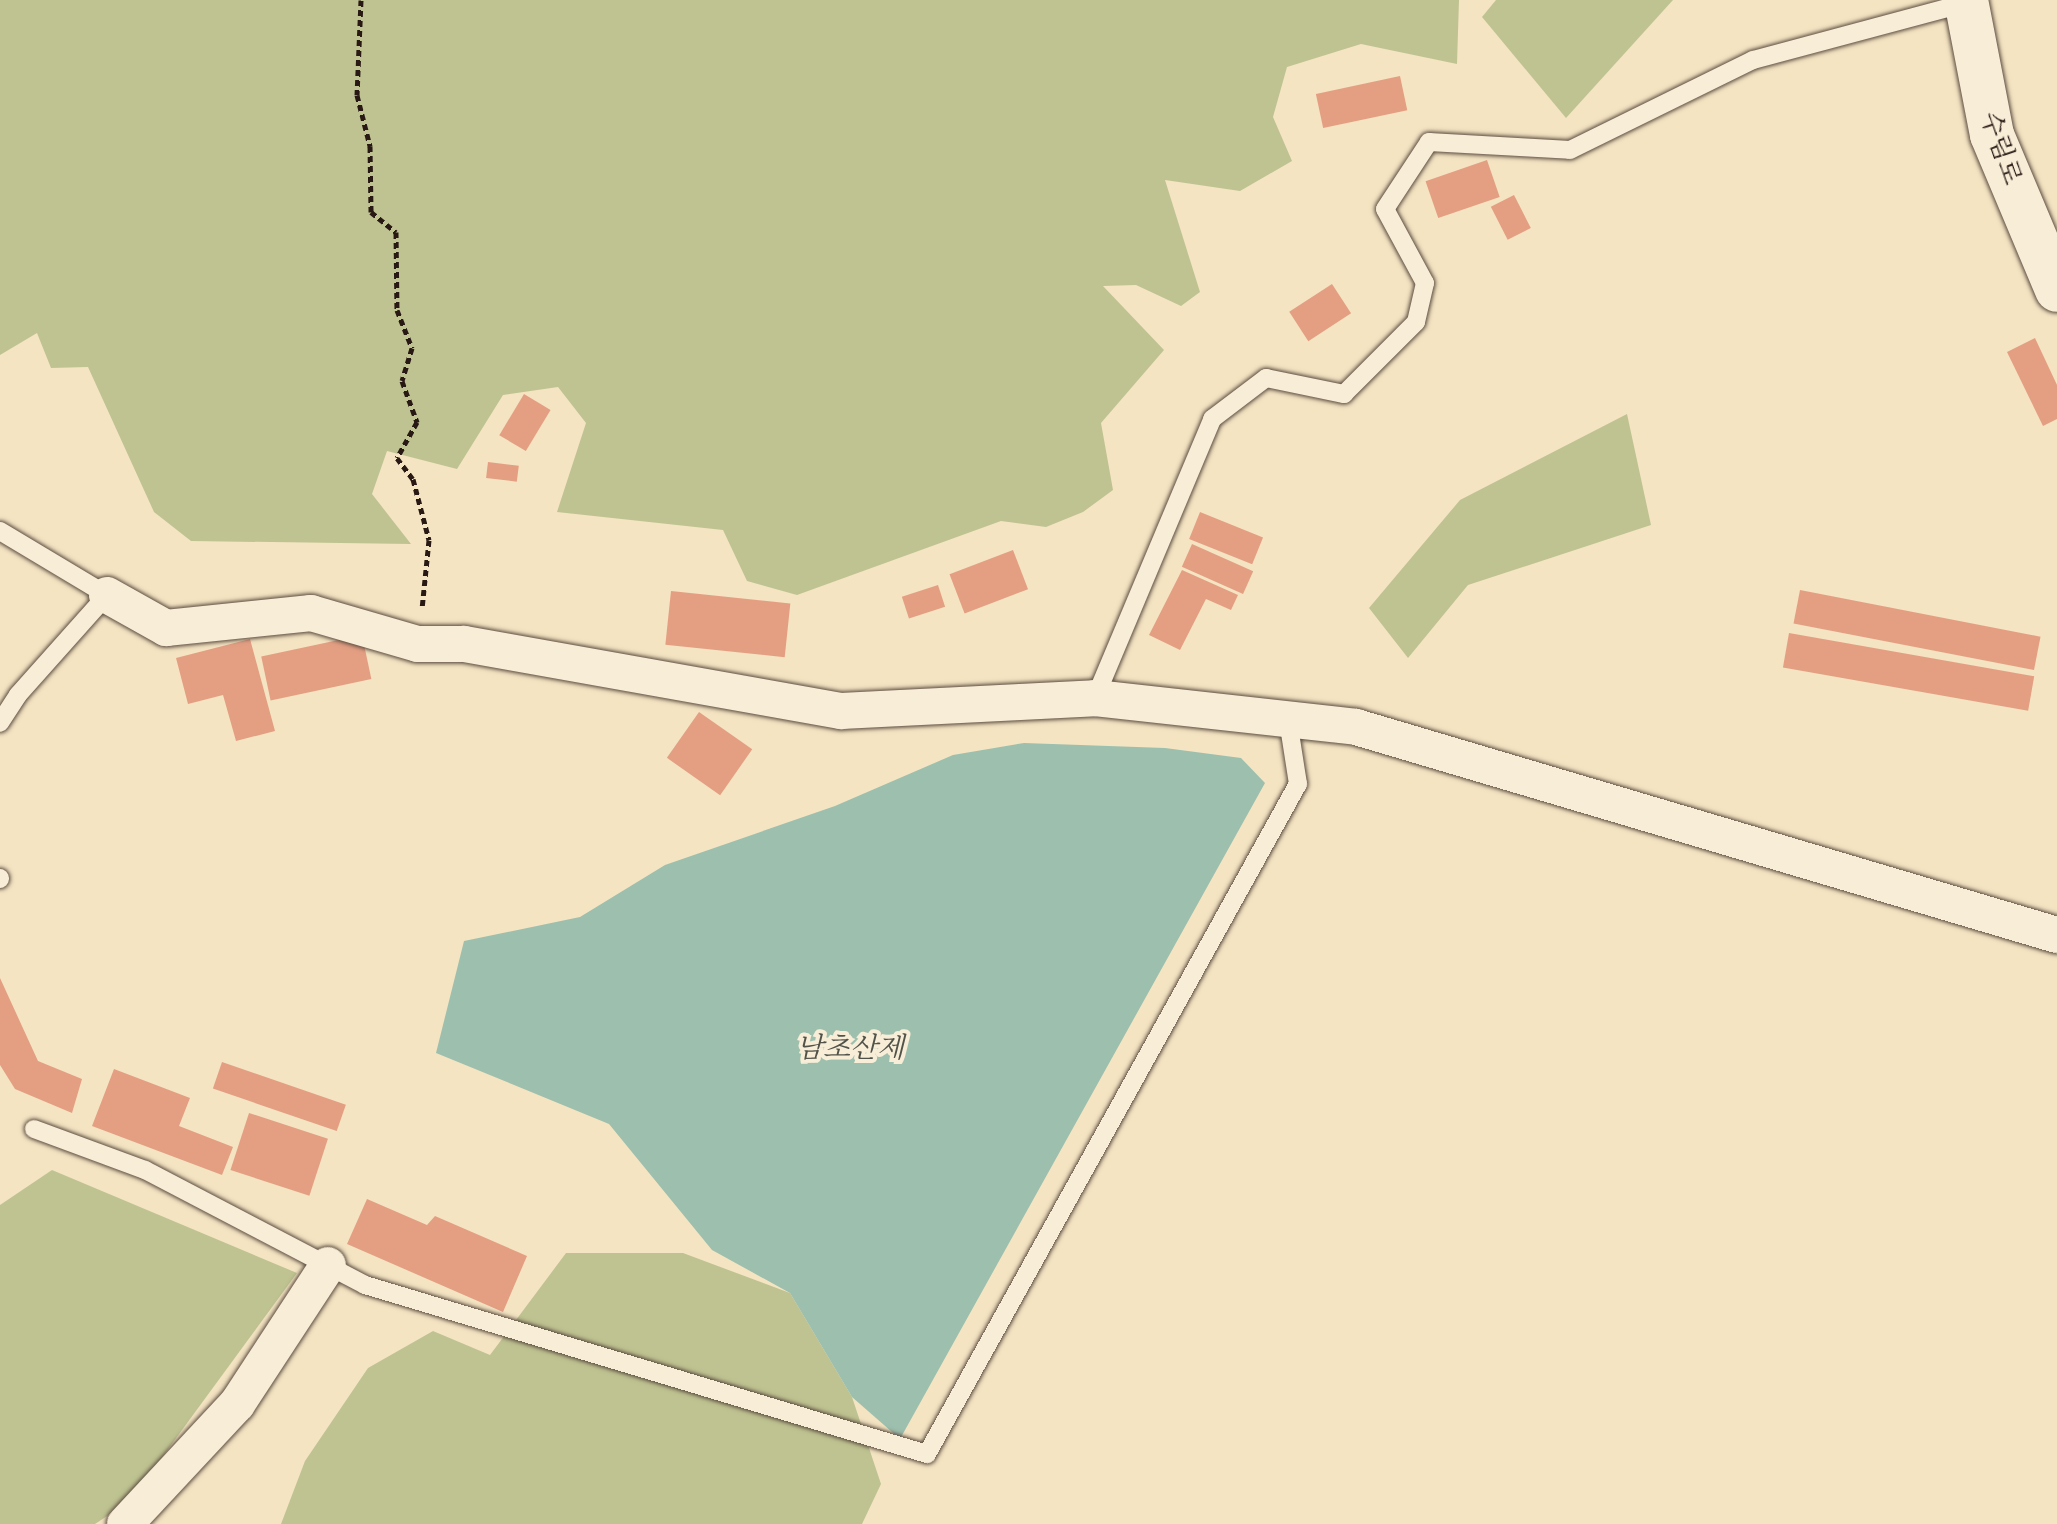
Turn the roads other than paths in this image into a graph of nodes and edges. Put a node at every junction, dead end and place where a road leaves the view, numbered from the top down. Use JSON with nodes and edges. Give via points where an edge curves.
{"nodes":[{"id":1,"x":1969,"y":1,"type":"edge"},
{"id":2,"x":2057,"y":290,"type":"edge"},
{"id":3,"x":0,"y":531,"type":"edge"},
{"id":4,"x":107,"y":595,"type":"junction"},
{"id":5,"x":1095,"y":698,"type":"junction"},
{"id":6,"x":1288,"y":720,"type":"junction"},
{"id":7,"x":0,"y":723,"type":"edge"},
{"id":8,"x":2057,"y":935,"type":"edge"},
{"id":9,"x":34,"y":1129,"type":"dead end"},
{"id":10,"x":328,"y":1265,"type":"junction"},
{"id":11,"x":125,"y":1524,"type":"edge"}],
"edges":[{"from":1,"to":2,"type":"main road","name":"수림로","via":[[1992,135]]},
{"from":1,"to":5,"type":"lane","via":[[1753,60],[1570,150],[1429,142],[1385,209],[1425,283],[1416,322],[1344,394],[1266,378],[1212,419]]},
{"from":3,"to":4,"type":"lane"},
{"from":4,"to":5,"type":"street","via":[[166,628],[311,613],[418,644],[464,644],[841,711]]},
{"from":4,"to":7,"type":"lane","via":[[18,695]]},
{"from":5,"to":6,"type":"street"},
{"from":6,"to":8,"type":"street","via":[[1356,727]]},
{"from":6,"to":10,"type":"lane","via":[[1298,784],[927,1454],[365,1285]]},
{"from":9,"to":10,"type":"lane","via":[[145,1170]]},
{"from":10,"to":11,"type":"street","via":[[237,1404]]}]}
